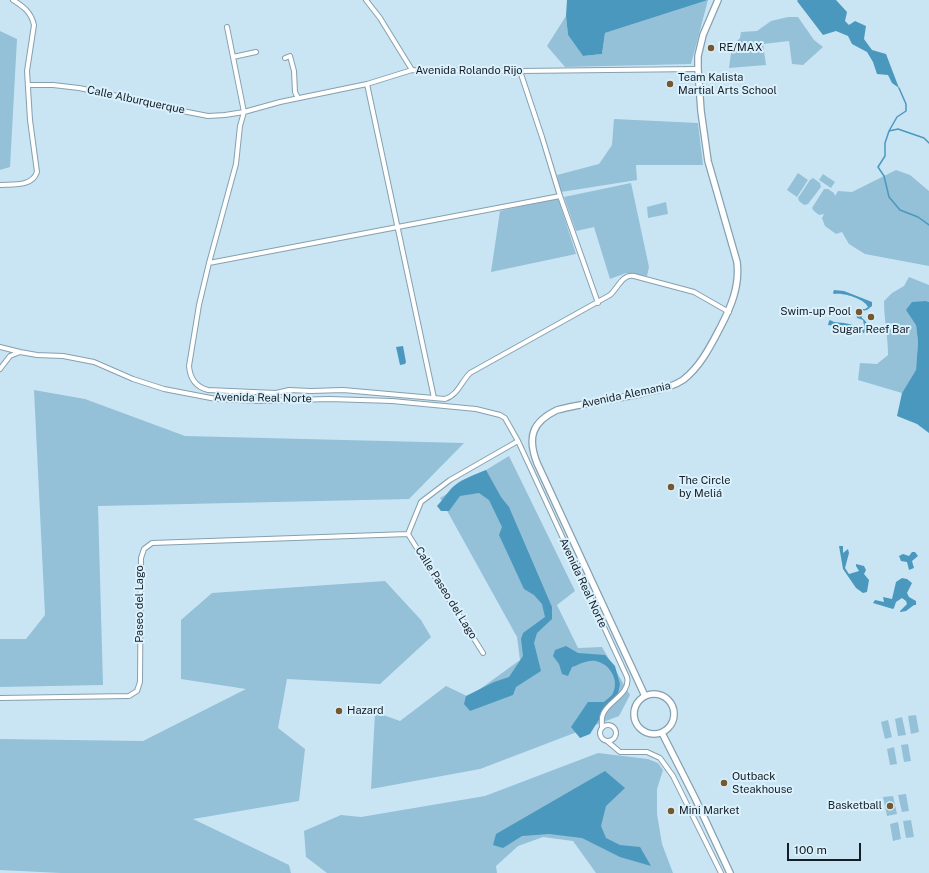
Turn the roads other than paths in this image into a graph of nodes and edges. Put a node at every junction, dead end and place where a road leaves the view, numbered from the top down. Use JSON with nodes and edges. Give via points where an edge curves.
{"nodes":[{"id":1,"x":13,"y":0,"type":"edge"},
{"id":2,"x":366,"y":0,"type":"edge"},
{"id":3,"x":718,"y":0,"type":"edge"},
{"id":4,"x":227,"y":27,"type":"dead end"},
{"id":5,"x":256,"y":52,"type":"dead end"},
{"id":6,"x":233,"y":56,"type":"junction"},
{"id":7,"x":285,"y":58,"type":"dead end"},
{"id":8,"x":412,"y":70,"type":"junction"},
{"id":9,"x":698,"y":70,"type":"junction"},
{"id":10,"x":520,"y":71,"type":"junction"},
{"id":11,"x":367,"y":84,"type":"junction"},
{"id":12,"x":28,"y":85,"type":"junction"},
{"id":13,"x":298,"y":98,"type":"junction"},
{"id":14,"x":244,"y":112,"type":"junction"},
{"id":15,"x":0,"y":185,"type":"edge"},
{"id":16,"x":560,"y":196,"type":"junction"},
{"id":17,"x":397,"y":227,"type":"junction"},
{"id":18,"x":209,"y":263,"type":"junction"},
{"id":19,"x":598,"y":302,"type":"junction"},
{"id":20,"x":729,"y":312,"type":"junction"},
{"id":21,"x":0,"y":347,"type":"edge"},
{"id":22,"x":20,"y":352,"type":"junction"},
{"id":23,"x":0,"y":369,"type":"edge"},
{"id":24,"x":434,"y":398,"type":"junction"},
{"id":25,"x":518,"y":441,"type":"junction"},
{"id":26,"x":408,"y":534,"type":"junction"},
{"id":27,"x":483,"y":653,"type":"dead end"},
{"id":28,"x":645,"y":696,"type":"junction"},
{"id":29,"x":0,"y":698,"type":"edge"},
{"id":30,"x":602,"y":720,"type":"junction"},
{"id":31,"x":608,"y":725,"type":"junction"},
{"id":32,"x":602,"y":728,"type":"junction"},
{"id":33,"x":662,"y":732,"type":"junction"},
{"id":34,"x":613,"y":739,"type":"junction"},
{"id":35,"x":606,"y":741,"type":"junction"},
{"id":36,"x":613,"y":747,"type":"junction"},
{"id":37,"x":721,"y":873,"type":"edge"},
{"id":38,"x":730,"y":873,"type":"edge"}],
"edges":[{"from":1,"to":12,"type":"street","via":[[29,12],[34,25],[27,71]]},
{"from":2,"to":8,"type":"street"},
{"from":3,"to":9,"type":"street","name":"Avenida Alemania","via":[[703,35]]},
{"from":4,"to":6,"type":"street"},
{"from":5,"to":6,"type":"street"},
{"from":6,"to":14,"type":"street"},
{"from":7,"to":13,"type":"street","via":[[290,56]]},
{"from":8,"to":10,"type":"street","name":"Avenida Rolando Rijo"},
{"from":8,"to":11,"type":"street","name":"Avenida Rolando Rijo"},
{"from":9,"to":10,"type":"street","name":"Avenida Rolando Rijo"},
{"from":9,"to":20,"type":"street","name":"Avenida Alemania","via":[[708,161],[737,262],[738,280]]},
{"from":10,"to":16,"type":"street"},
{"from":11,"to":13,"type":"street","name":"Avenida Rolando Rijo"},
{"from":11,"to":17,"type":"street"},
{"from":12,"to":14,"type":"street","name":"Calle Alburquerque","via":[[79,88],[208,116]]},
{"from":12,"to":15,"type":"street","via":[[36,176],[29,182]]},
{"from":13,"to":14,"type":"street","name":"Avenida Rolando Rijo"},
{"from":14,"to":18,"type":"street","via":[[236,164]]},
{"from":16,"to":17,"type":"street"},
{"from":16,"to":19,"type":"street"},
{"from":17,"to":18,"type":"street"},
{"from":17,"to":24,"type":"street"},
{"from":18,"to":24,"type":"street","via":[[189,366],[192,379],[202,388],[276,393],[289,390],[343,390]]},
{"from":19,"to":20,"type":"street","via":[[614,291],[624,278],[631,275],[694,292]]},
{"from":19,"to":24,"type":"street","via":[[470,372],[455,394],[450,397]]},
{"from":20,"to":28,"type":"street","name":"Avenida Alemania","via":[[705,355],[682,381],[639,395],[557,410],[538,423],[531,440],[536,463]]},
{"from":21,"to":22,"type":"street","name":"Avenida Real Norte"},
{"from":22,"to":23,"type":"street","via":[[10,356]]},
{"from":22,"to":25,"type":"street","name":"Avenida Real Norte","via":[[94,362],[164,389],[216,399],[392,401],[476,409],[505,418]]},
{"from":25,"to":26,"type":"street","via":[[450,480],[421,502]]},
{"from":25,"to":30,"type":"street","name":"Avenida Real Norte","via":[[627,677],[626,687],[604,712]]},
{"from":26,"to":27,"type":"street","name":"Calle Paseo del Lago"},
{"from":26,"to":29,"type":"street","name":"Paseo del Lago","via":[[152,543],[144,549],[141,558],[140,682],[137,691],[129,696]]},
{"from":28,"to":33,"type":"street","via":[[635,708],[634,718],[640,729],[651,734]]},
{"from":28,"to":33,"type":"street","via":[[662,695],[673,708],[673,720]]},
{"from":30,"to":31,"type":"street"},
{"from":30,"to":32,"type":"street"},
{"from":31,"to":32,"type":"street"},
{"from":31,"to":34,"type":"street","via":[[615,730]]},
{"from":32,"to":35,"type":"street","via":[[600,736]]},
{"from":33,"to":38,"type":"street"},
{"from":34,"to":35,"type":"street"},
{"from":34,"to":36,"type":"street"},
{"from":35,"to":36,"type":"street"},
{"from":36,"to":37,"type":"street","via":[[624,753],[646,752],[660,758],[673,776]]}]}
